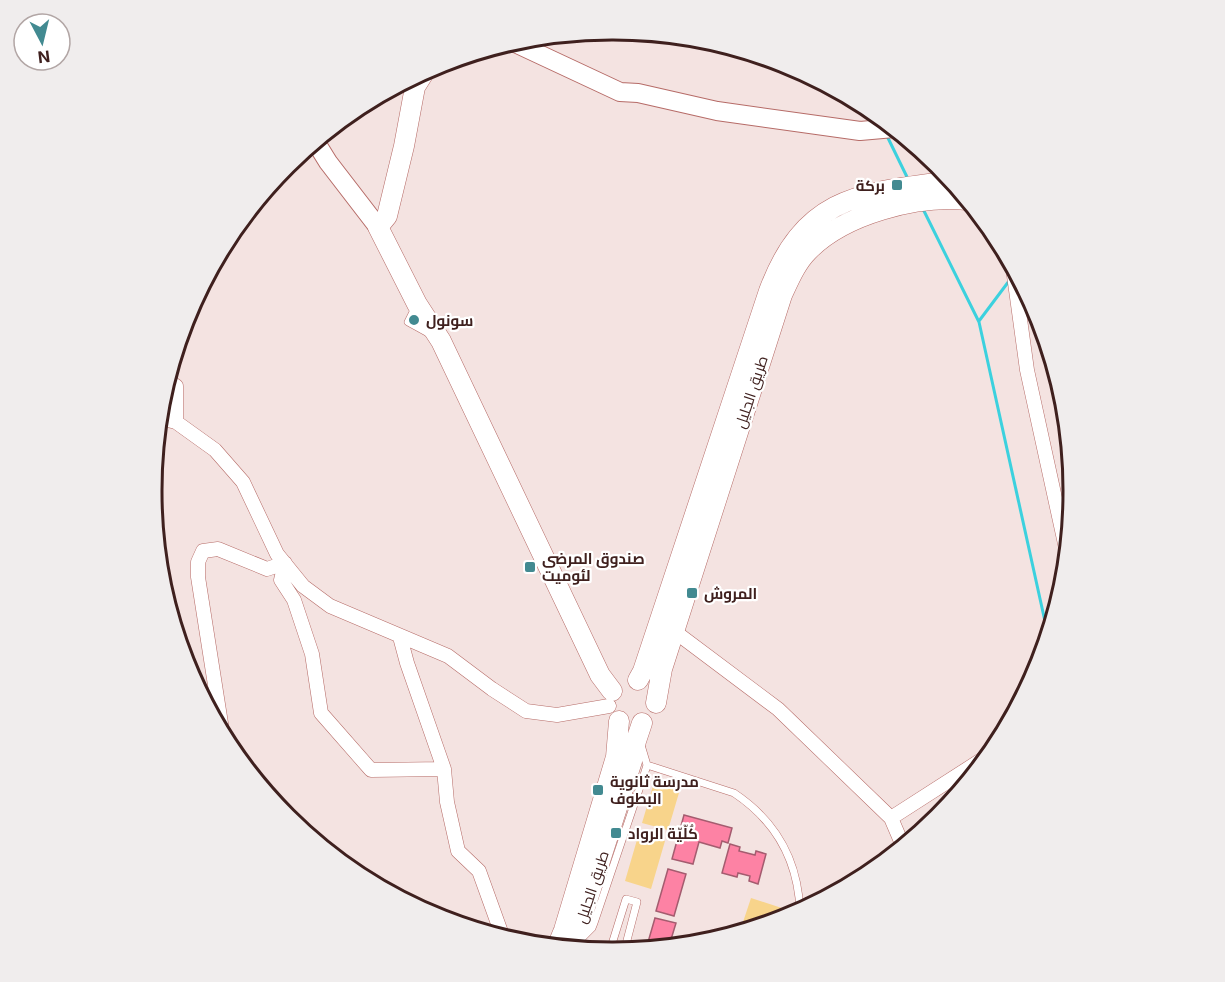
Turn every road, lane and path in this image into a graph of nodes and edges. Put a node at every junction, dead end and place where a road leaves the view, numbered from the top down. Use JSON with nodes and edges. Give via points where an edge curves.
{"nodes":[{"id":1,"x":527,"y":49,"type":"edge"},
{"id":2,"x":416,"y":86,"type":"edge"},
{"id":3,"x":877,"y":126,"type":"edge"},
{"id":4,"x":320,"y":148,"type":"edge"},
{"id":5,"x":940,"y":182,"type":"edge"},
{"id":6,"x":956,"y":200,"type":"edge"},
{"id":7,"x":378,"y":227,"type":"junction"},
{"id":8,"x":1016,"y":290,"type":"edge"},
{"id":9,"x":175,"y":385,"type":"edge"},
{"id":10,"x":168,"y":420,"type":"edge"},
{"id":11,"x":176,"y":422,"type":"junction"},
{"id":12,"x":1061,"y":527,"type":"edge"},
{"id":13,"x":285,"y":563,"type":"junction"},
{"id":14,"x":674,"y":631,"type":"junction"},
{"id":15,"x":400,"y":637,"type":"junction"},
{"id":16,"x":638,"y":680,"type":"junction"},
{"id":17,"x":656,"y":703,"type":"junction"},
{"id":18,"x":614,"y":706,"type":"junction"},
{"id":19,"x":219,"y":710,"type":"edge"},
{"id":20,"x":640,"y":730,"type":"junction"},
{"id":21,"x":647,"y":765,"type":"junction"},
{"id":22,"x":444,"y":769,"type":"junction"},
{"id":23,"x":966,"y":770,"type":"edge"},
{"id":24,"x":891,"y":818,"type":"junction"},
{"id":25,"x":900,"y":838,"type":"edge"},
{"id":26,"x":799,"y":901,"type":"edge"},
{"id":27,"x":495,"y":926,"type":"edge"},
{"id":28,"x":566,"y":939,"type":"edge"},
{"id":29,"x":570,"y":940,"type":"edge"},
{"id":30,"x":577,"y":940,"type":"edge"},
{"id":31,"x":628,"y":941,"type":"edge"},
{"id":32,"x":613,"y":942,"type":"edge"}],
"edges":[{"from":1,"to":3,"type":"street","via":[[620,92],[717,111],[860,131]]},
{"from":2,"to":7,"type":"main road","via":[[387,216]]},
{"from":4,"to":7,"type":"street"},
{"from":5,"to":16,"type":"main road","name":"طريق الجليل","via":[[890,189],[835,205],[815,219],[784,256]]},
{"from":6,"to":14,"type":"main road","name":"طريق الجليل","via":[[932,201],[848,221],[806,252],[782,295]]},
{"from":7,"to":18,"type":"main road","via":[[417,304],[441,341]]},
{"from":8,"to":12,"type":"street","via":[[1027,370]]},
{"from":9,"to":11,"type":"street"},
{"from":10,"to":11,"type":"street"},
{"from":11,"to":13,"type":"street","via":[[215,450],[243,482]]},
{"from":13,"to":15,"type":"street","via":[[303,586],[330,606]]},
{"from":13,"to":19,"type":"street","via":[[267,569],[218,549],[203,551],[198,562]]},
{"from":13,"to":22,"type":"street","via":[[281,580],[294,600],[312,654],[321,713],[371,770]]},
{"from":14,"to":17,"type":"main road","name":"طريق الجليل"},
{"from":14,"to":24,"type":"street","via":[[778,709]]},
{"from":15,"to":18,"type":"street","via":[[448,656],[526,711],[556,715]]},
{"from":15,"to":22,"type":"street"},
{"from":16,"to":17,"type":"main road","via":[[651,688]]},
{"from":16,"to":18,"type":"main road","via":[[623,681]]},
{"from":17,"to":20,"type":"main road"},
{"from":18,"to":20,"type":"main road","via":[[630,726]]},
{"from":18,"to":28,"type":"main road","name":"طريق الجليل","via":[[616,757],[564,930]]},
{"from":20,"to":21,"type":"lane"},
{"from":20,"to":29,"type":"main road","name":"طريق الجليل"},
{"from":21,"to":26,"type":"lane","via":[[744,800],[768,823],[789,856]]},
{"from":21,"to":30,"type":"lane","via":[[594,923]]},
{"from":22,"to":27,"type":"street","via":[[458,851],[478,871]]},
{"from":23,"to":24,"type":"street"},
{"from":24,"to":25,"type":"street"},
{"from":31,"to":32,"type":"lane","via":[[637,902],[626,899]]}]}
